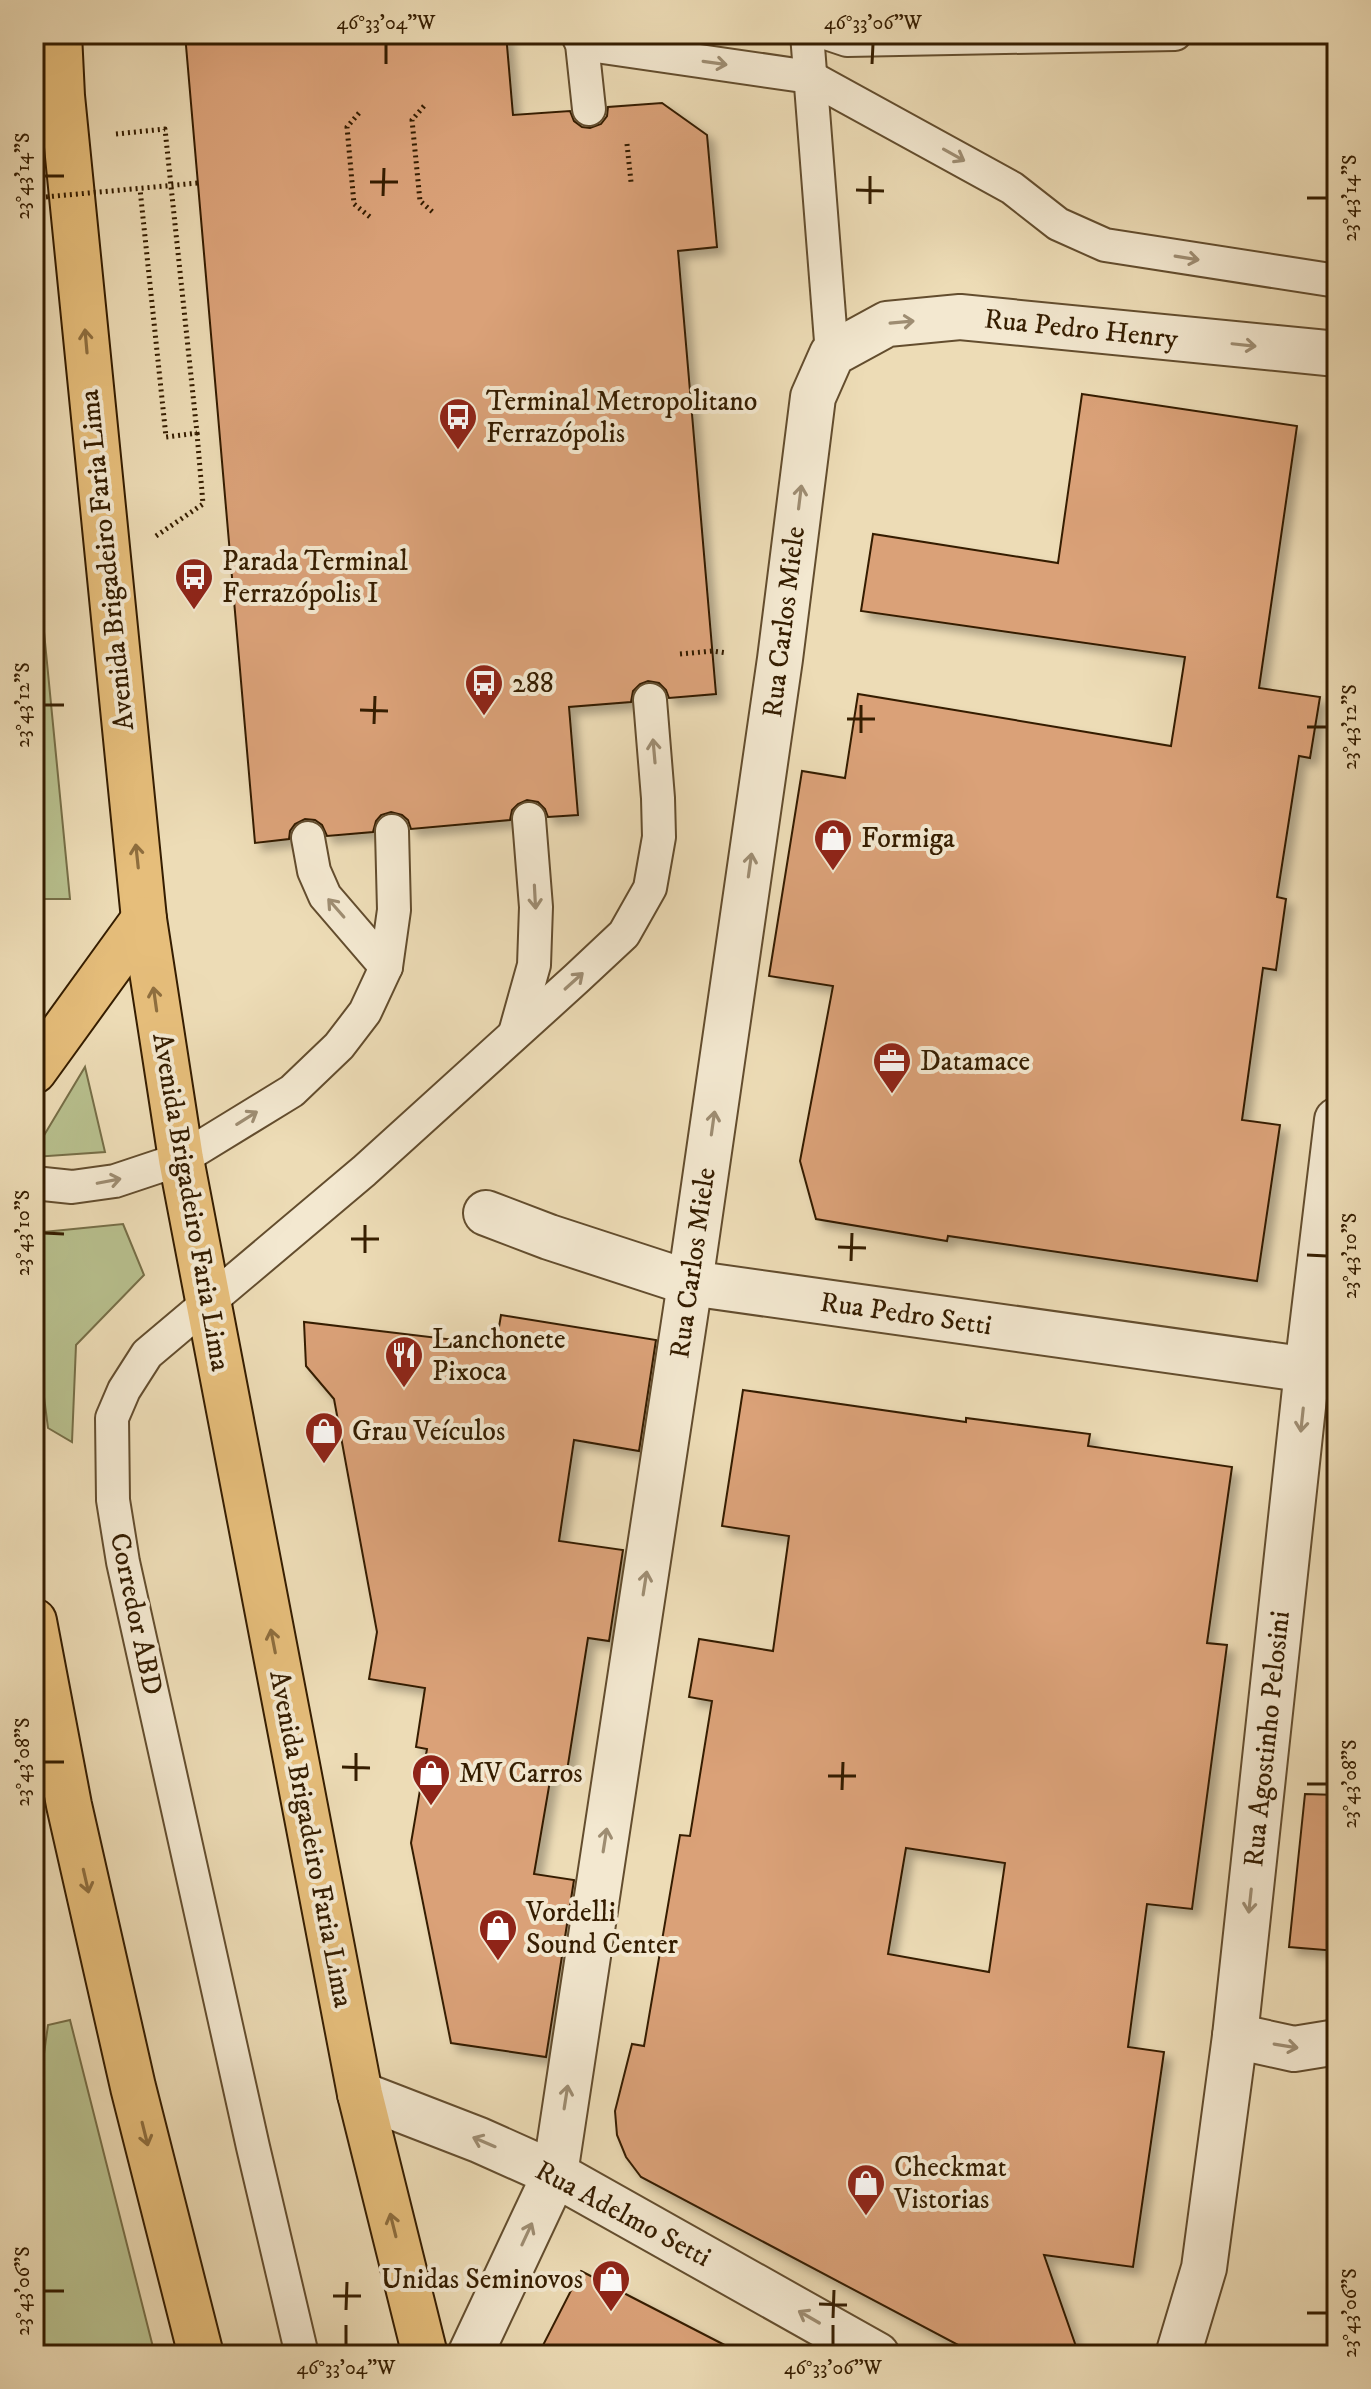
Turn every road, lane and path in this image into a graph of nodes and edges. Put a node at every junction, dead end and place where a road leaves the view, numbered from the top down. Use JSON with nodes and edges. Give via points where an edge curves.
{"nodes":[{"id":1,"x":59,"y":34,"type":"edge"},
{"id":2,"x":807,"y":34,"type":"edge"},
{"id":3,"x":829,"y":34,"type":"edge"},
{"id":4,"x":1175,"y":34,"type":"edge"},
{"id":5,"x":580,"y":39,"type":"edge"},
{"id":6,"x":810,"y":77,"type":"junction"},
{"id":7,"x":424,"y":106,"type":"dead end"},
{"id":8,"x":589,"y":109,"type":"dead end"},
{"id":9,"x":359,"y":113,"type":"dead end"},
{"id":10,"x":165,"y":129,"type":"dead end"},
{"id":11,"x":627,"y":144,"type":"dead end"},
{"id":12,"x":631,"y":182,"type":"dead end"},
{"id":13,"x":198,"y":183,"type":"dead end"},
{"id":14,"x":140,"y":189,"type":"junction"},
{"id":15,"x":34,"y":198,"type":"edge"},
{"id":16,"x":435,"y":214,"type":"dead end"},
{"id":17,"x":370,"y":217,"type":"dead end"},
{"id":18,"x":1337,"y":281,"type":"edge"},
{"id":19,"x":832,"y":354,"type":"junction"},
{"id":20,"x":1337,"y":354,"type":"edge"},
{"id":21,"x":197,"y":433,"type":"junction"},
{"id":22,"x":145,"y":544,"type":"dead end"},
{"id":23,"x":713,"y":651,"type":"dead end"},
{"id":24,"x":680,"y":654,"type":"dead end"},
{"id":25,"x":650,"y":700,"type":"dead end"},
{"id":26,"x":529,"y":819,"type":"dead end"},
{"id":27,"x":392,"y":831,"type":"dead end"},
{"id":28,"x":308,"y":838,"type":"dead end"},
{"id":29,"x":144,"y":919,"type":"junction"},
{"id":30,"x":386,"y":967,"type":"junction"},
{"id":31,"x":515,"y":1033,"type":"junction"},
{"id":32,"x":34,"y":1071,"type":"edge"},
{"id":33,"x":1337,"y":1120,"type":"edge"},
{"id":34,"x":181,"y":1159,"type":"junction"},
{"id":35,"x":34,"y":1183,"type":"edge"},
{"id":36,"x":486,"y":1213,"type":"dead end"},
{"id":37,"x":690,"y":1283,"type":"junction"},
{"id":38,"x":208,"y":1302,"type":"junction"},
{"id":39,"x":1322,"y":1372,"type":"edge"},
{"id":40,"x":34,"y":1621,"type":"edge"},
{"id":41,"x":1235,"y":2036,"type":"junction"},
{"id":42,"x":1337,"y":2042,"type":"edge"},
{"id":43,"x":360,"y":2094,"type":"junction"},
{"id":44,"x":555,"y":2174,"type":"junction"},
{"id":45,"x":201,"y":2355,"type":"edge"},
{"id":46,"x":302,"y":2355,"type":"edge"},
{"id":47,"x":425,"y":2355,"type":"edge"},
{"id":48,"x":470,"y":2355,"type":"edge"},
{"id":49,"x":877,"y":2355,"type":"edge"},
{"id":50,"x":1178,"y":2355,"type":"edge"}],
"edges":[{"from":29,"to":1,"type":"main road","name":"Avenida Brigadeiro Faria Lima","one_way":true},
{"from":2,"to":6,"type":"lane"},
{"from":3,"to":4,"type":"lane","via":[[847,40]]},
{"from":5,"to":6,"type":"lane","one_way":true},
{"from":5,"to":8,"type":"lane"},
{"from":6,"to":18,"type":"lane","one_way":true,"via":[[1012,188],[1058,224],[1105,245]]},
{"from":6,"to":19,"type":"lane"},
{"from":7,"to":16,"type":"path","via":[[412,120],[420,201]]},
{"from":9,"to":17,"type":"path","via":[[347,127],[350,170],[354,204]]},
{"from":10,"to":21,"type":"path"},
{"from":11,"to":12,"type":"path"},
{"from":13,"to":14,"type":"path","bridge":true},
{"from":14,"to":15,"type":"path","bridge":true},
{"from":14,"to":21,"type":"path","via":[[166,437]]},
{"from":19,"to":20,"type":"street","name":"Rua Pedro Henry","one_way":true,"via":[[887,324],[960,317]]},
{"from":37,"to":19,"type":"street","name":"Rua Carlos Miele","one_way":true,"via":[[813,397]]},
{"from":21,"to":22,"type":"path","via":[[203,504]]},
{"from":23,"to":24,"type":"path"},
{"from":31,"to":25,"type":"lane","name":"Corredor ABD","one_way":true,"via":[[624,934],[650,888],[659,837]]},
{"from":26,"to":31,"type":"lane","one_way":true,"via":[[534,965]]},
{"from":27,"to":30,"type":"lane","via":[[394,910]]},
{"from":30,"to":28,"type":"lane","one_way":true,"via":[[325,896]]},
{"from":29,"to":32,"type":"main road"},
{"from":34,"to":29,"type":"main road","name":"Avenida Brigadeiro Faria Lima","one_way":true},
{"from":34,"to":30,"type":"lane","one_way":true,"via":[[292,1091],[365,1012]]},
{"from":31,"to":38,"type":"lane","name":"Corredor ABD","via":[[364,1171]]},
{"from":33,"to":39,"type":"street","name":"Rua Agostinho Pelosini"},
{"from":35,"to":34,"type":"lane","one_way":true,"via":[[72,1187],[115,1181]]},
{"from":34,"to":38,"type":"main road","name":"Avenida Brigadeiro Faria Lima"},
{"from":36,"to":37,"type":"street","name":"Rua Pedro Setti"},
{"from":37,"to":39,"type":"street","name":"Rua Pedro Setti"},
{"from":44,"to":37,"type":"street","name":"Rua Carlos Miele","one_way":true},
{"from":43,"to":38,"type":"main road","name":"Avenida Brigadeiro Faria Lima","one_way":true},
{"from":38,"to":46,"type":"lane","name":"Corredor ABD","via":[[147,1354],[124,1390],[112,1418],[113,1500],[152,1696]]},
{"from":39,"to":41,"type":"street","name":"Rua Agostinho Pelosini","one_way":true},
{"from":40,"to":45,"type":"main road","one_way":true,"via":[[72,1820]]},
{"from":41,"to":42,"type":"street","one_way":true,"via":[[1294,2049]]},
{"from":41,"to":50,"type":"street","name":"Rua Agostinho Pelosini","via":[[1204,2268]]},
{"from":44,"to":43,"type":"street","name":"Rua Adelmo Setti","one_way":true},
{"from":47,"to":43,"type":"main road","name":"Avenida Brigadeiro Faria Lima","one_way":true},
{"from":48,"to":44,"type":"street","name":"Rua Carlos Miele","one_way":true},
{"from":49,"to":44,"type":"street","name":"Rua Adelmo Setti","one_way":true}]}
